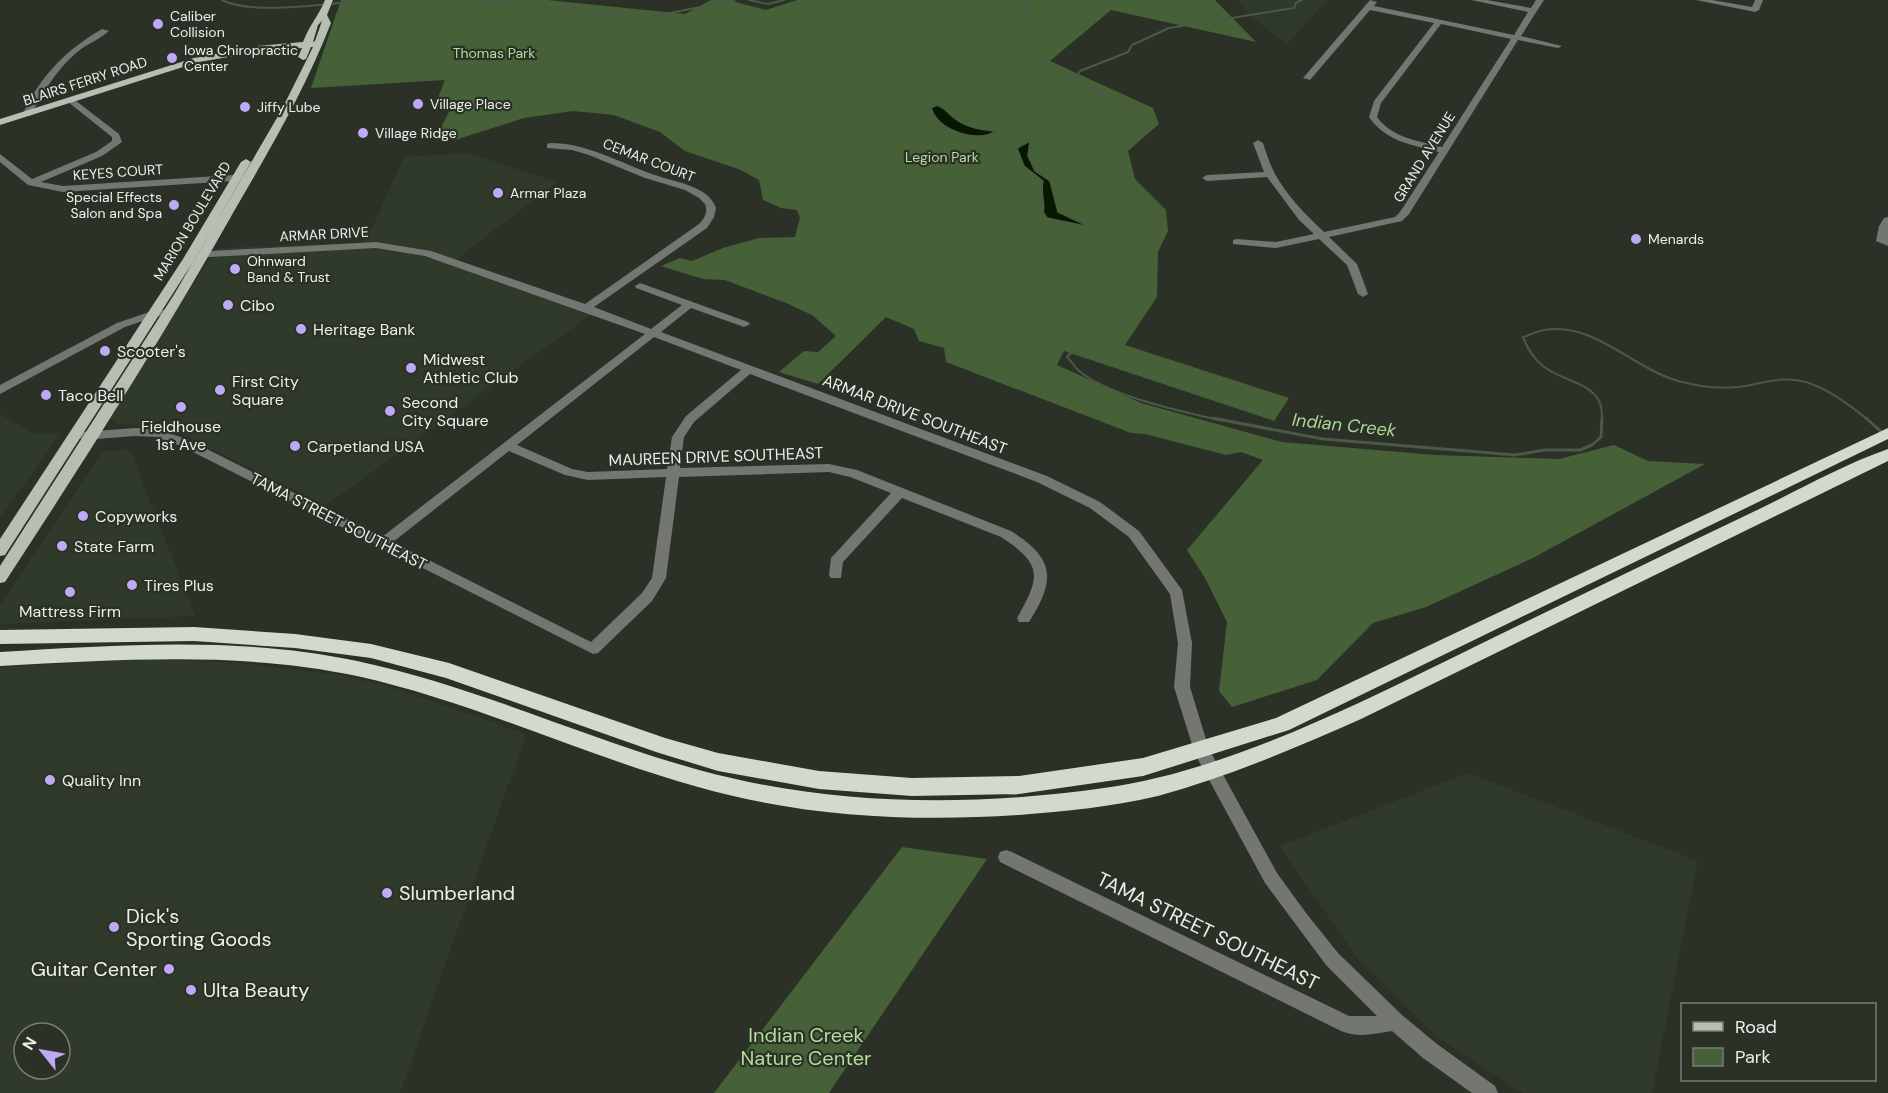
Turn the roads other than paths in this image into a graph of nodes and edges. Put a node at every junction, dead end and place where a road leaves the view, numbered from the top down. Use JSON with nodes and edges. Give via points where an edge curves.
{"nodes":[{"id":1,"x":329,"y":0,"type":"edge"},
{"id":2,"x":1374,"y":0,"type":"edge"},
{"id":3,"x":1475,"y":0,"type":"edge"},
{"id":4,"x":1540,"y":0,"type":"edge"},
{"id":5,"x":1700,"y":0,"type":"edge"},
{"id":6,"x":1759,"y":0,"type":"edge"},
{"id":7,"x":1368,"y":8,"type":"junction"},
{"id":8,"x":1533,"y":11,"type":"junction"},
{"id":9,"x":1439,"y":22,"type":"junction"},
{"id":10,"x":105,"y":32,"type":"dead end"},
{"id":11,"x":1516,"y":37,"type":"junction"},
{"id":12,"x":314,"y":44,"type":"junction"},
{"id":13,"x":1558,"y":46,"type":"dead end"},
{"id":14,"x":1307,"y":78,"type":"dead end"},
{"id":15,"x":71,"y":100,"type":"junction"},
{"id":16,"x":27,"y":114,"type":"junction"},
{"id":17,"x":0,"y":122,"type":"edge"},
{"id":18,"x":1258,"y":142,"type":"dead end"},
{"id":19,"x":550,"y":146,"type":"dead end"},
{"id":20,"x":1444,"y":150,"type":"junction"},
{"id":21,"x":0,"y":157,"type":"edge"},
{"id":22,"x":1270,"y":174,"type":"junction"},
{"id":23,"x":249,"y":177,"type":"junction"},
{"id":24,"x":1208,"y":177,"type":"dead end"},
{"id":25,"x":236,"y":178,"type":"junction"},
{"id":26,"x":32,"y":183,"type":"junction"},
{"id":27,"x":1888,"y":220,"type":"edge"},
{"id":28,"x":1321,"y":236,"type":"junction"},
{"id":29,"x":1236,"y":242,"type":"dead end"},
{"id":30,"x":1884,"y":242,"type":"edge"},
{"id":31,"x":206,"y":254,"type":"junction"},
{"id":32,"x":191,"y":255,"type":"junction"},
{"id":33,"x":455,"y":262,"type":"joint"},
{"id":34,"x":640,"y":286,"type":"dead end"},
{"id":35,"x":1363,"y":294,"type":"dead end"},
{"id":36,"x":690,"y":304,"type":"junction"},
{"id":37,"x":586,"y":308,"type":"junction"},
{"id":38,"x":169,"y":313,"type":"junction"},
{"id":39,"x":153,"y":314,"type":"junction"},
{"id":40,"x":744,"y":324,"type":"dead end"},
{"id":41,"x":144,"y":328,"type":"junction"},
{"id":42,"x":653,"y":333,"type":"junction"},
{"id":43,"x":97,"y":338,"type":"junction"},
{"id":44,"x":749,"y":369,"type":"junction"},
{"id":45,"x":0,"y":390,"type":"edge"},
{"id":46,"x":1888,"y":434,"type":"edge"},
{"id":47,"x":93,"y":435,"type":"junction"},
{"id":48,"x":75,"y":437,"type":"junction"},
{"id":49,"x":507,"y":446,"type":"junction"},
{"id":50,"x":1888,"y":454,"type":"edge"},
{"id":51,"x":672,"y":474,"type":"junction"},
{"id":52,"x":900,"y":492,"type":"junction"},
{"id":53,"x":383,"y":543,"type":"junction"},
{"id":54,"x":0,"y":551,"type":"edge"},
{"id":55,"x":836,"y":575,"type":"dead end"},
{"id":56,"x":0,"y":578,"type":"edge"},
{"id":57,"x":1024,"y":618,"type":"dead end"},
{"id":58,"x":0,"y":637,"type":"edge"},
{"id":59,"x":0,"y":659,"type":"edge"},
{"id":60,"x":1201,"y":750,"type":"junction"},
{"id":61,"x":1211,"y":770,"type":"junction"},
{"id":62,"x":1006,"y":857,"type":"dead end"},
{"id":63,"x":1395,"y":1021,"type":"junction"},
{"id":64,"x":1488,"y":1093,"type":"edge"}],
"edges":[{"from":1,"to":12,"type":"main road","name":"MARION BOULEVARD","via":[[323,15],[327,23]]},
{"from":2,"to":7,"type":"street"},
{"from":3,"to":8,"type":"street"},
{"from":4,"to":8,"type":"street","name":"GRAND AVENUE"},
{"from":5,"to":6,"type":"street","via":[[1755,10]]},
{"from":7,"to":9,"type":"street"},
{"from":7,"to":14,"type":"street"},
{"from":8,"to":11,"type":"street","name":"GRAND AVENUE"},
{"from":9,"to":11,"type":"street"},
{"from":9,"to":20,"type":"street","via":[[1377,103],[1373,117],[1397,137]]},
{"from":10,"to":16,"type":"street","via":[[59,61],[32,99]]},
{"from":11,"to":13,"type":"street"},
{"from":11,"to":20,"type":"street","name":"GRAND AVENUE"},
{"from":12,"to":15,"type":"main road","name":"BLAIRS FERRY ROAD","via":[[224,54]]},
{"from":12,"to":23,"type":"main road","name":"MARION BOULEVARD","via":[[302,86]]},
{"from":12,"to":25,"type":"main road","name":"MARION BOULEVARD"},
{"from":15,"to":16,"type":"main road","name":"BLAIRS FERRY ROAD"},
{"from":15,"to":26,"type":"street","via":[[116,136],[117,142]]},
{"from":16,"to":17,"type":"main road","name":"BLAIRS FERRY ROAD"},
{"from":18,"to":22,"type":"street"},
{"from":19,"to":37,"type":"street","name":"CEMAR COURT","via":[[570,147],[613,160],[700,195],[712,208],[703,226]]},
{"from":20,"to":28,"type":"street","name":"GRAND AVENUE","via":[[1398,219]]},
{"from":21,"to":26,"type":"street","name":"KEYES COURT"},
{"from":22,"to":24,"type":"street"},
{"from":22,"to":28,"type":"street"},
{"from":23,"to":25,"type":"street","name":"KEYES COURT"},
{"from":23,"to":31,"type":"main road","name":"MARION BOULEVARD"},
{"from":25,"to":26,"type":"street","name":"KEYES COURT","via":[[63,189]]},
{"from":25,"to":32,"type":"main road","name":"MARION BOULEVARD"},
{"from":27,"to":30,"type":"street"},
{"from":28,"to":29,"type":"street","name":"GRAND AVENUE","via":[[1276,245]]},
{"from":28,"to":35,"type":"street","via":[[1352,264]]},
{"from":31,"to":32,"type":"street","name":"ARMAR DRIVE"},
{"from":31,"to":33,"type":"street","name":"ARMAR DRIVE","via":[[376,245]]},
{"from":31,"to":38,"type":"main road","name":"MARION BOULEVARD"},
{"from":32,"to":39,"type":"main road","name":"MARION BOULEVARD"},
{"from":33,"to":37,"type":"street","name":"ARMAR DRIVE SOUTHEAST"},
{"from":34,"to":36,"type":"street"},
{"from":36,"to":40,"type":"street"},
{"from":36,"to":42,"type":"street"},
{"from":37,"to":42,"type":"street","name":"ARMAR DRIVE SOUTHEAST"},
{"from":38,"to":39,"type":"street"},
{"from":38,"to":47,"type":"main road","name":"MARION BOULEVARD"},
{"from":39,"to":41,"type":"main road","name":"MARION BOULEVARD"},
{"from":39,"to":43,"type":"street"},
{"from":41,"to":43,"type":"street","via":[[121,329]]},
{"from":41,"to":48,"type":"main road","name":"MARION BOULEVARD"},
{"from":42,"to":44,"type":"street","name":"ARMAR DRIVE SOUTHEAST"},
{"from":42,"to":49,"type":"street"},
{"from":43,"to":45,"type":"street"},
{"from":44,"to":51,"type":"street","via":[[684,427],[678,437]]},
{"from":44,"to":60,"type":"street","name":"ARMAR DRIVE SOUTHEAST","via":[[1042,479],[1095,505],[1134,534],[1177,594],[1185,643],[1182,687]]},
{"from":46,"to":60,"type":"highway","via":[[1282,724]]},
{"from":47,"to":48,"type":"street","name":"TAMA STREET SOUTHEAST"},
{"from":47,"to":53,"type":"street","name":"TAMA STREET SOUTHEAST","via":[[157,433],[185,443]]},
{"from":47,"to":56,"type":"main road","name":"MARION BOULEVARD"},
{"from":48,"to":54,"type":"main road","name":"MARION BOULEVARD"},
{"from":49,"to":51,"type":"street","name":"MAUREEN DRIVE SOUTHEAST","via":[[588,476]]},
{"from":49,"to":53,"type":"street"},
{"from":50,"to":61,"type":"highway","via":[[1432,676],[1294,740]]},
{"from":51,"to":52,"type":"street","name":"MAUREEN DRIVE SOUTHEAST","via":[[829,468]]},
{"from":51,"to":53,"type":"street","name":"TAMA STREET SOUTHEAST","via":[[659,578],[647,597],[593,649]]},
{"from":52,"to":55,"type":"street","via":[[836,561]]},
{"from":52,"to":57,"type":"street","name":"MAUREEN DRIVE SOUTHEAST","via":[[1025,545],[1036,558],[1042,585]]},
{"from":58,"to":60,"type":"highway","via":[[194,634],[371,651],[449,671],[718,762],[849,783],[912,787],[1019,785],[1143,767]]},
{"from":59,"to":61,"type":"highway","via":[[195,652],[355,668],[437,690],[651,766],[710,783],[816,803],[962,810],[1061,802],[1147,790]]},
{"from":60,"to":61,"type":"street","name":"TAMA STREET SOUTHEAST"},
{"from":61,"to":63,"type":"street","name":"TAMA STREET SOUTHEAST","via":[[1271,878],[1300,919],[1332,959]]},
{"from":62,"to":63,"type":"street","name":"TAMA STREET SOUTHEAST","via":[[1348,1025]]},
{"from":63,"to":64,"type":"street","name":"TAMA STREET SOUTHEAST"}]}
